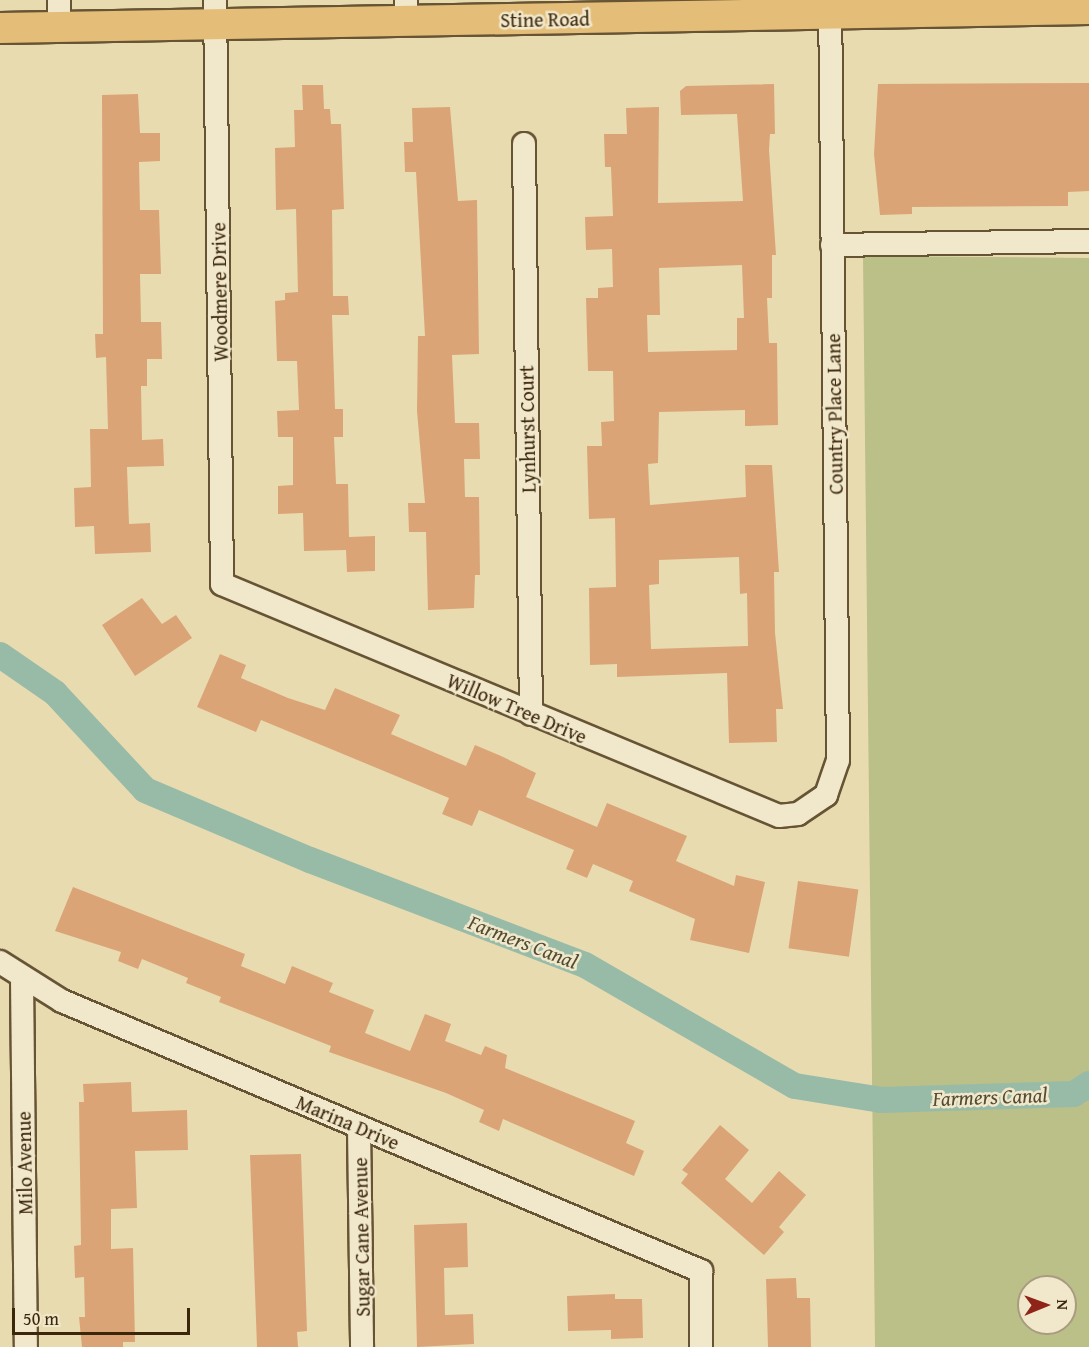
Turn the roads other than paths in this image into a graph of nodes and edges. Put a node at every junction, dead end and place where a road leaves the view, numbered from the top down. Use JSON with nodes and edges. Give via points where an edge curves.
{"nodes":[{"id":1,"x":990,"y":5,"type":"edge"},
{"id":2,"x":830,"y":7,"type":"edge"},
{"id":3,"x":644,"y":8,"type":"edge"},
{"id":4,"x":719,"y":8,"type":"edge"},
{"id":5,"x":1089,"y":9,"type":"edge"},
{"id":6,"x":406,"y":11,"type":"edge"},
{"id":7,"x":215,"y":12,"type":"edge"},
{"id":8,"x":59,"y":13,"type":"edge"},
{"id":9,"x":0,"y":28,"type":"edge"},
{"id":10,"x":524,"y":144,"type":"dead end"},
{"id":11,"x":1089,"y":241,"type":"edge"},
{"id":12,"x":832,"y":245,"type":"junction"},
{"id":13,"x":222,"y":584,"type":"joint"},
{"id":14,"x":531,"y":714,"type":"junction"},
{"id":15,"x":814,"y":807,"type":"joint"},
{"id":16,"x":0,"y":962,"type":"edge"},
{"id":17,"x":22,"y":978,"type":"junction"},
{"id":18,"x":359,"y":1127,"type":"junction"},
{"id":19,"x":26,"y":1347,"type":"edge"},
{"id":20,"x":362,"y":1347,"type":"edge"},
{"id":21,"x":701,"y":1347,"type":"edge"}],
"edges":[{"from":1,"to":2,"type":"main road","name":"Stine Road"},
{"from":1,"to":5,"type":"main road","name":"Stine Road"},
{"from":2,"to":4,"type":"main road","name":"Stine Road"},
{"from":2,"to":12,"type":"street","name":"Country Place Lane"},
{"from":3,"to":4,"type":"main road","name":"Stine Road"},
{"from":3,"to":6,"type":"main road","name":"Stine Road"},
{"from":6,"to":7,"type":"main road","name":"Stine Road"},
{"from":7,"to":8,"type":"main road","name":"Stine Road"},
{"from":7,"to":13,"type":"street","name":"Woodmere Drive"},
{"from":8,"to":9,"type":"main road","name":"Stine Road"},
{"from":10,"to":14,"type":"street","name":"Lynhurst Court"},
{"from":11,"to":12,"type":"street"},
{"from":12,"to":15,"type":"street","name":"Country Place Lane","via":[[838,760],[835,778]]},
{"from":13,"to":14,"type":"street","name":"Willow Tree Drive"},
{"from":14,"to":15,"type":"street","name":"Willow Tree Drive","via":[[761,812],[788,815]]},
{"from":16,"to":17,"type":"street","name":"Marina Drive"},
{"from":17,"to":18,"type":"street","name":"Marina Drive","via":[[62,1001]]},
{"from":17,"to":19,"type":"street","name":"Milo Avenue"},
{"from":18,"to":20,"type":"street","name":"Sugar Cane Avenue"},
{"from":18,"to":21,"type":"street","name":"Marina Drive","via":[[700,1271]]}]}
